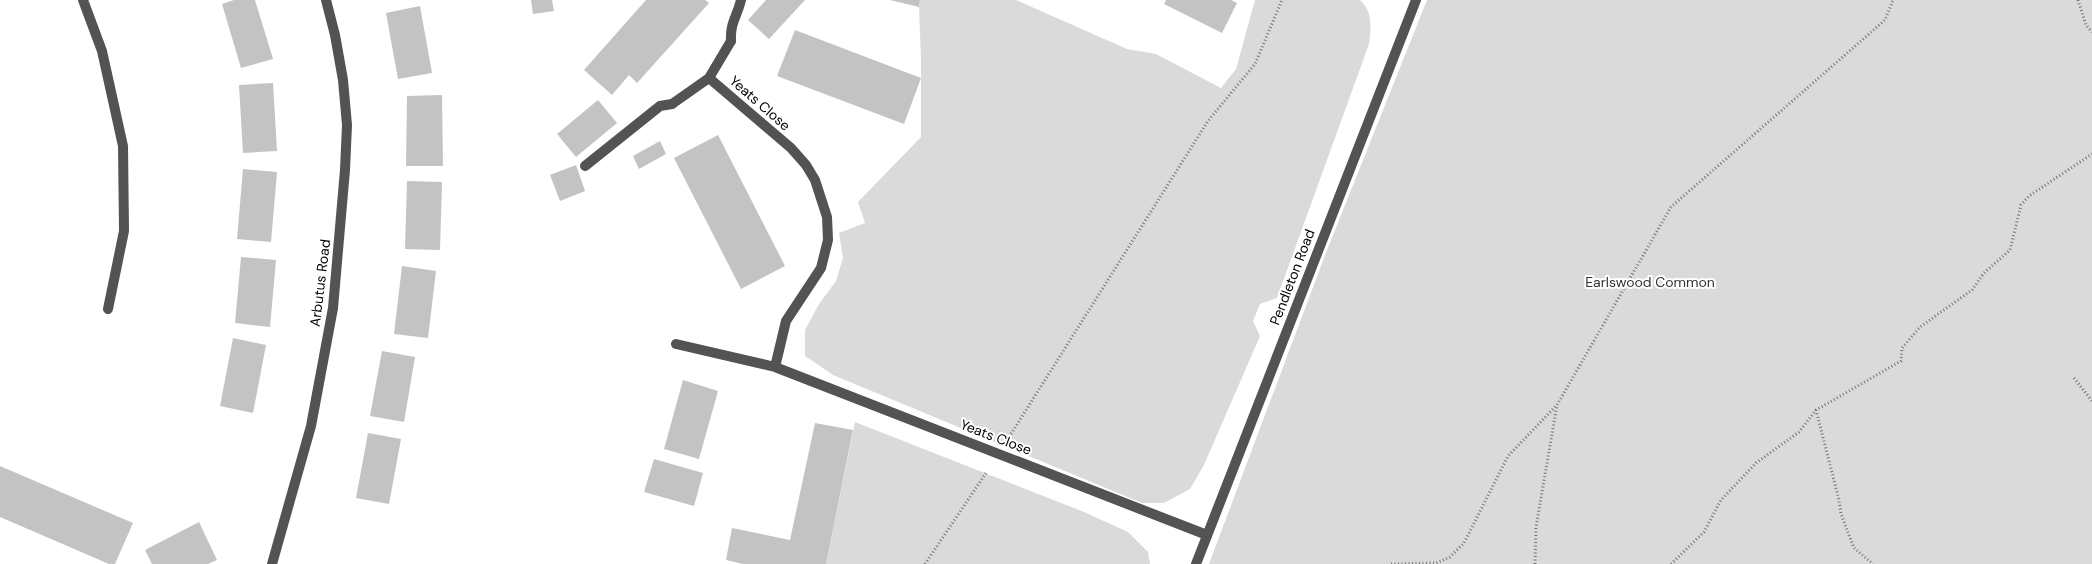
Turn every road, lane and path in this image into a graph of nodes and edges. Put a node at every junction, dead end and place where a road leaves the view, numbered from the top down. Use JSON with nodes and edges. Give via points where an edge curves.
{"nodes":[{"id":1,"x":83,"y":0,"type":"edge"},
{"id":2,"x":326,"y":0,"type":"edge"},
{"id":3,"x":742,"y":0,"type":"edge"},
{"id":4,"x":1282,"y":0,"type":"edge"},
{"id":5,"x":1416,"y":0,"type":"edge"},
{"id":6,"x":1893,"y":0,"type":"edge"},
{"id":7,"x":2078,"y":0,"type":"edge"},
{"id":8,"x":2092,"y":32,"type":"edge"},
{"id":9,"x":709,"y":78,"type":"junction"},
{"id":10,"x":2092,"y":154,"type":"edge"},
{"id":11,"x":585,"y":166,"type":"dead end"},
{"id":12,"x":108,"y":309,"type":"dead end"},
{"id":13,"x":676,"y":344,"type":"dead end"},
{"id":14,"x":775,"y":367,"type":"junction"},
{"id":15,"x":2074,"y":378,"type":"dead end"},
{"id":16,"x":2092,"y":401,"type":"edge"},
{"id":17,"x":1557,"y":405,"type":"junction"},
{"id":18,"x":1816,"y":410,"type":"junction"},
{"id":19,"x":999,"y":453,"type":"junction"},
{"id":20,"x":1207,"y":536,"type":"junction"},
{"id":21,"x":272,"y":564,"type":"edge"},
{"id":22,"x":925,"y":564,"type":"edge"},
{"id":23,"x":1196,"y":564,"type":"edge"},
{"id":24,"x":1391,"y":564,"type":"edge"},
{"id":25,"x":1535,"y":564,"type":"edge"},
{"id":26,"x":1671,"y":564,"type":"edge"},
{"id":27,"x":1873,"y":564,"type":"edge"}],
"edges":[{"from":1,"to":12,"type":"street","via":[[102,51],[123,146],[124,231]]},
{"from":2,"to":21,"type":"street","name":"Arbutus Road","via":[[343,80],[347,125],[333,308],[311,426]]},
{"from":3,"to":9,"type":"street","name":"Yeats Close","via":[[730,25],[731,41]]},
{"from":4,"to":19,"type":"path","via":[[1255,64],[1208,121]]},
{"from":5,"to":20,"type":"street","name":"Pendleton Road"},
{"from":6,"to":17,"type":"path","via":[[1886,20],[1671,207]]},
{"from":7,"to":8,"type":"path","via":[[2086,25]]},
{"from":9,"to":11,"type":"street","name":"Yeats Close","via":[[672,104],[660,106]]},
{"from":9,"to":14,"type":"street","name":"Yeats Close","via":[[806,164],[826,217],[828,240],[821,268],[786,321]]},
{"from":10,"to":18,"type":"path","via":[[2029,196],[2021,205],[2010,250],[1984,273],[1972,290],[1920,327],[1902,348],[1900,361]]},
{"from":13,"to":14,"type":"street","name":"Yeats Close"},
{"from":14,"to":19,"type":"street","name":"Yeats Close"},
{"from":15,"to":16,"type":"path"},
{"from":17,"to":24,"type":"path","via":[[1508,456],[1464,543],[1450,557],[1436,563]]},
{"from":17,"to":25,"type":"path","via":[[1536,527]]},
{"from":18,"to":26,"type":"path","via":[[1799,432],[1756,463],[1722,500],[1704,532]]},
{"from":18,"to":27,"type":"path","via":[[1841,514],[1854,548]]},
{"from":19,"to":20,"type":"street","name":"Yeats Close"},
{"from":19,"to":22,"type":"path"},
{"from":20,"to":23,"type":"street","name":"Pendleton Road"}]}
